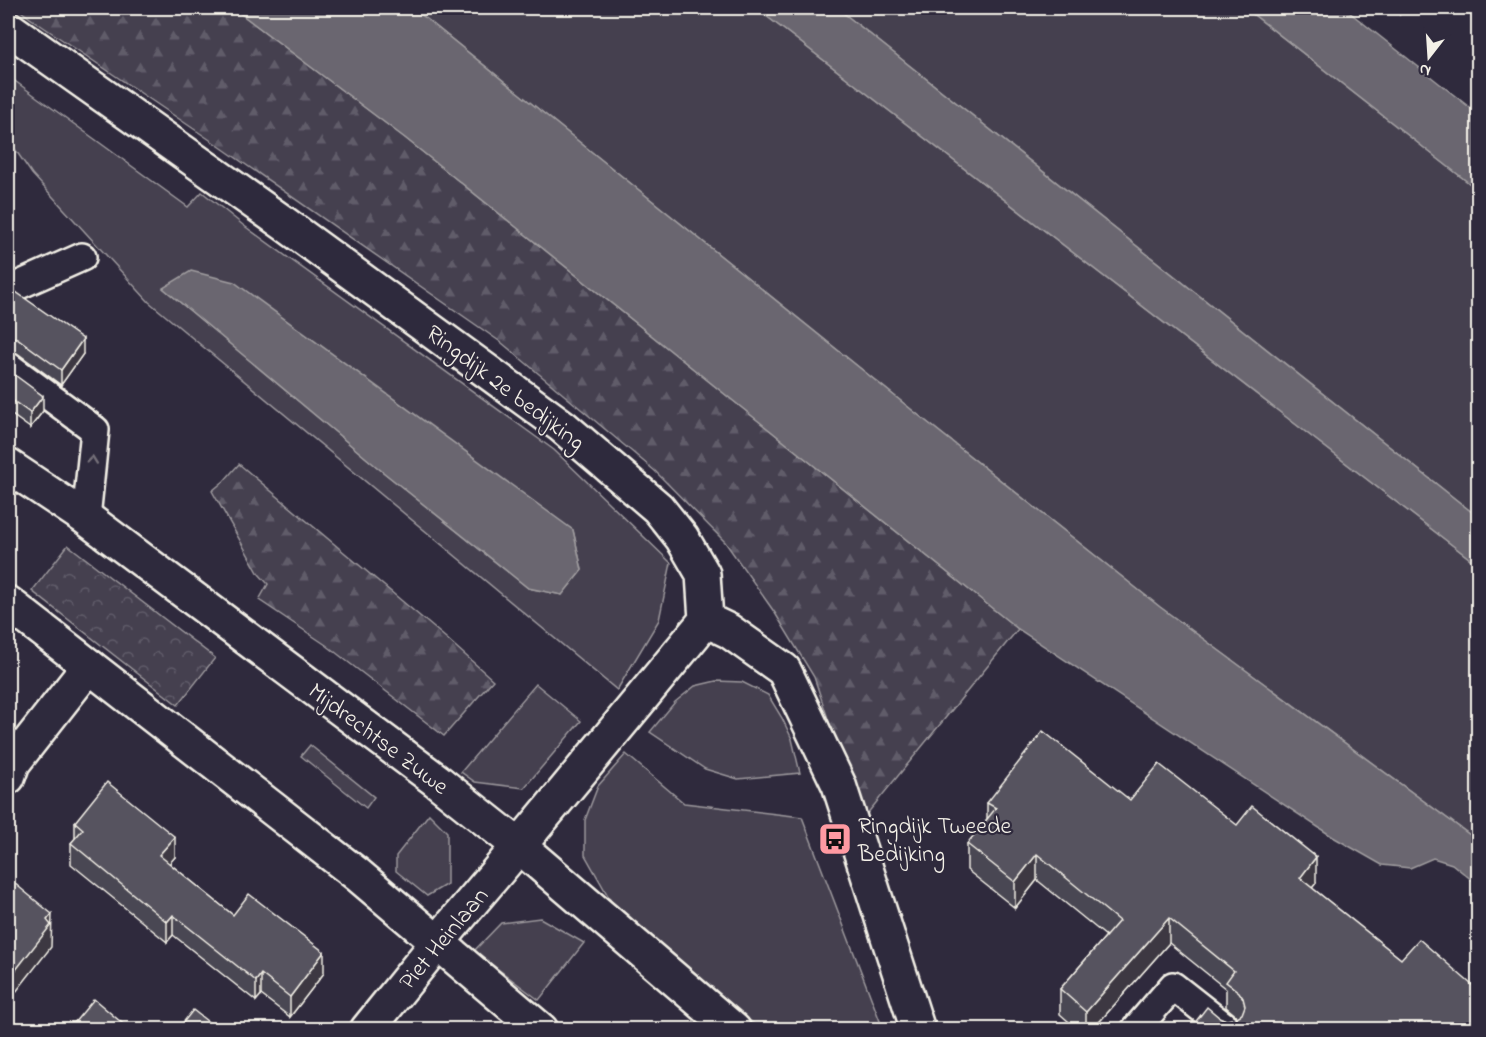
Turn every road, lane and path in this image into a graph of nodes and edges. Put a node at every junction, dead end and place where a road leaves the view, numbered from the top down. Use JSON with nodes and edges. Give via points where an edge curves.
{"nodes":[{"id":1,"x":8,"y":28,"type":"edge"},
{"id":2,"x":82,"y":256,"type":"dead end"},
{"id":3,"x":8,"y":290,"type":"edge"},
{"id":4,"x":8,"y":366,"type":"edge"},
{"id":5,"x":8,"y":466,"type":"edge"},
{"id":6,"x":86,"y":518,"type":"junction"},
{"id":7,"x":8,"y":603,"type":"edge"},
{"id":8,"x":706,"y":620,"type":"junction"},
{"id":9,"x":89,"y":666,"type":"junction"},
{"id":10,"x":8,"y":777,"type":"edge"},
{"id":11,"x":519,"y":846,"type":"junction"},
{"id":12,"x":438,"y":942,"type":"junction"},
{"id":13,"x":367,"y":1029,"type":"edge"},
{"id":14,"x":541,"y":1029,"type":"edge"},
{"id":15,"x":734,"y":1029,"type":"edge"},
{"id":16,"x":918,"y":1029,"type":"edge"},
{"id":17,"x":1135,"y":1029,"type":"edge"},
{"id":18,"x":1229,"y":1029,"type":"edge"}],
"edges":[{"from":1,"to":8,"type":"street","name":"Ringdijk 2e bedijking","via":[[268,211],[570,434],[658,508],[703,574]]},
{"from":2,"to":3,"type":"lane"},
{"from":6,"to":4,"type":"lane","one_way":true,"via":[[95,430]]},
{"from":5,"to":6,"type":"street","name":"Mijdrechtse Zuwe"},
{"from":6,"to":11,"type":"street","name":"Mijdrechtse Zuwe"},
{"from":7,"to":9,"type":"street"},
{"from":8,"to":11,"type":"street"},
{"from":8,"to":16,"type":"street","via":[[729,631],[784,670],[839,785]]},
{"from":9,"to":10,"type":"street","via":[[13,763]]},
{"from":9,"to":12,"type":"street"},
{"from":11,"to":12,"type":"street","name":"Piet Heinlaan"},
{"from":11,"to":15,"type":"street","name":"Mijdrechtse Zuwe"},
{"from":12,"to":13,"type":"street","name":"Piet Heinlaan"},
{"from":12,"to":14,"type":"street"},
{"from":17,"to":18,"type":"lane","via":[[1173,986]]}]}
